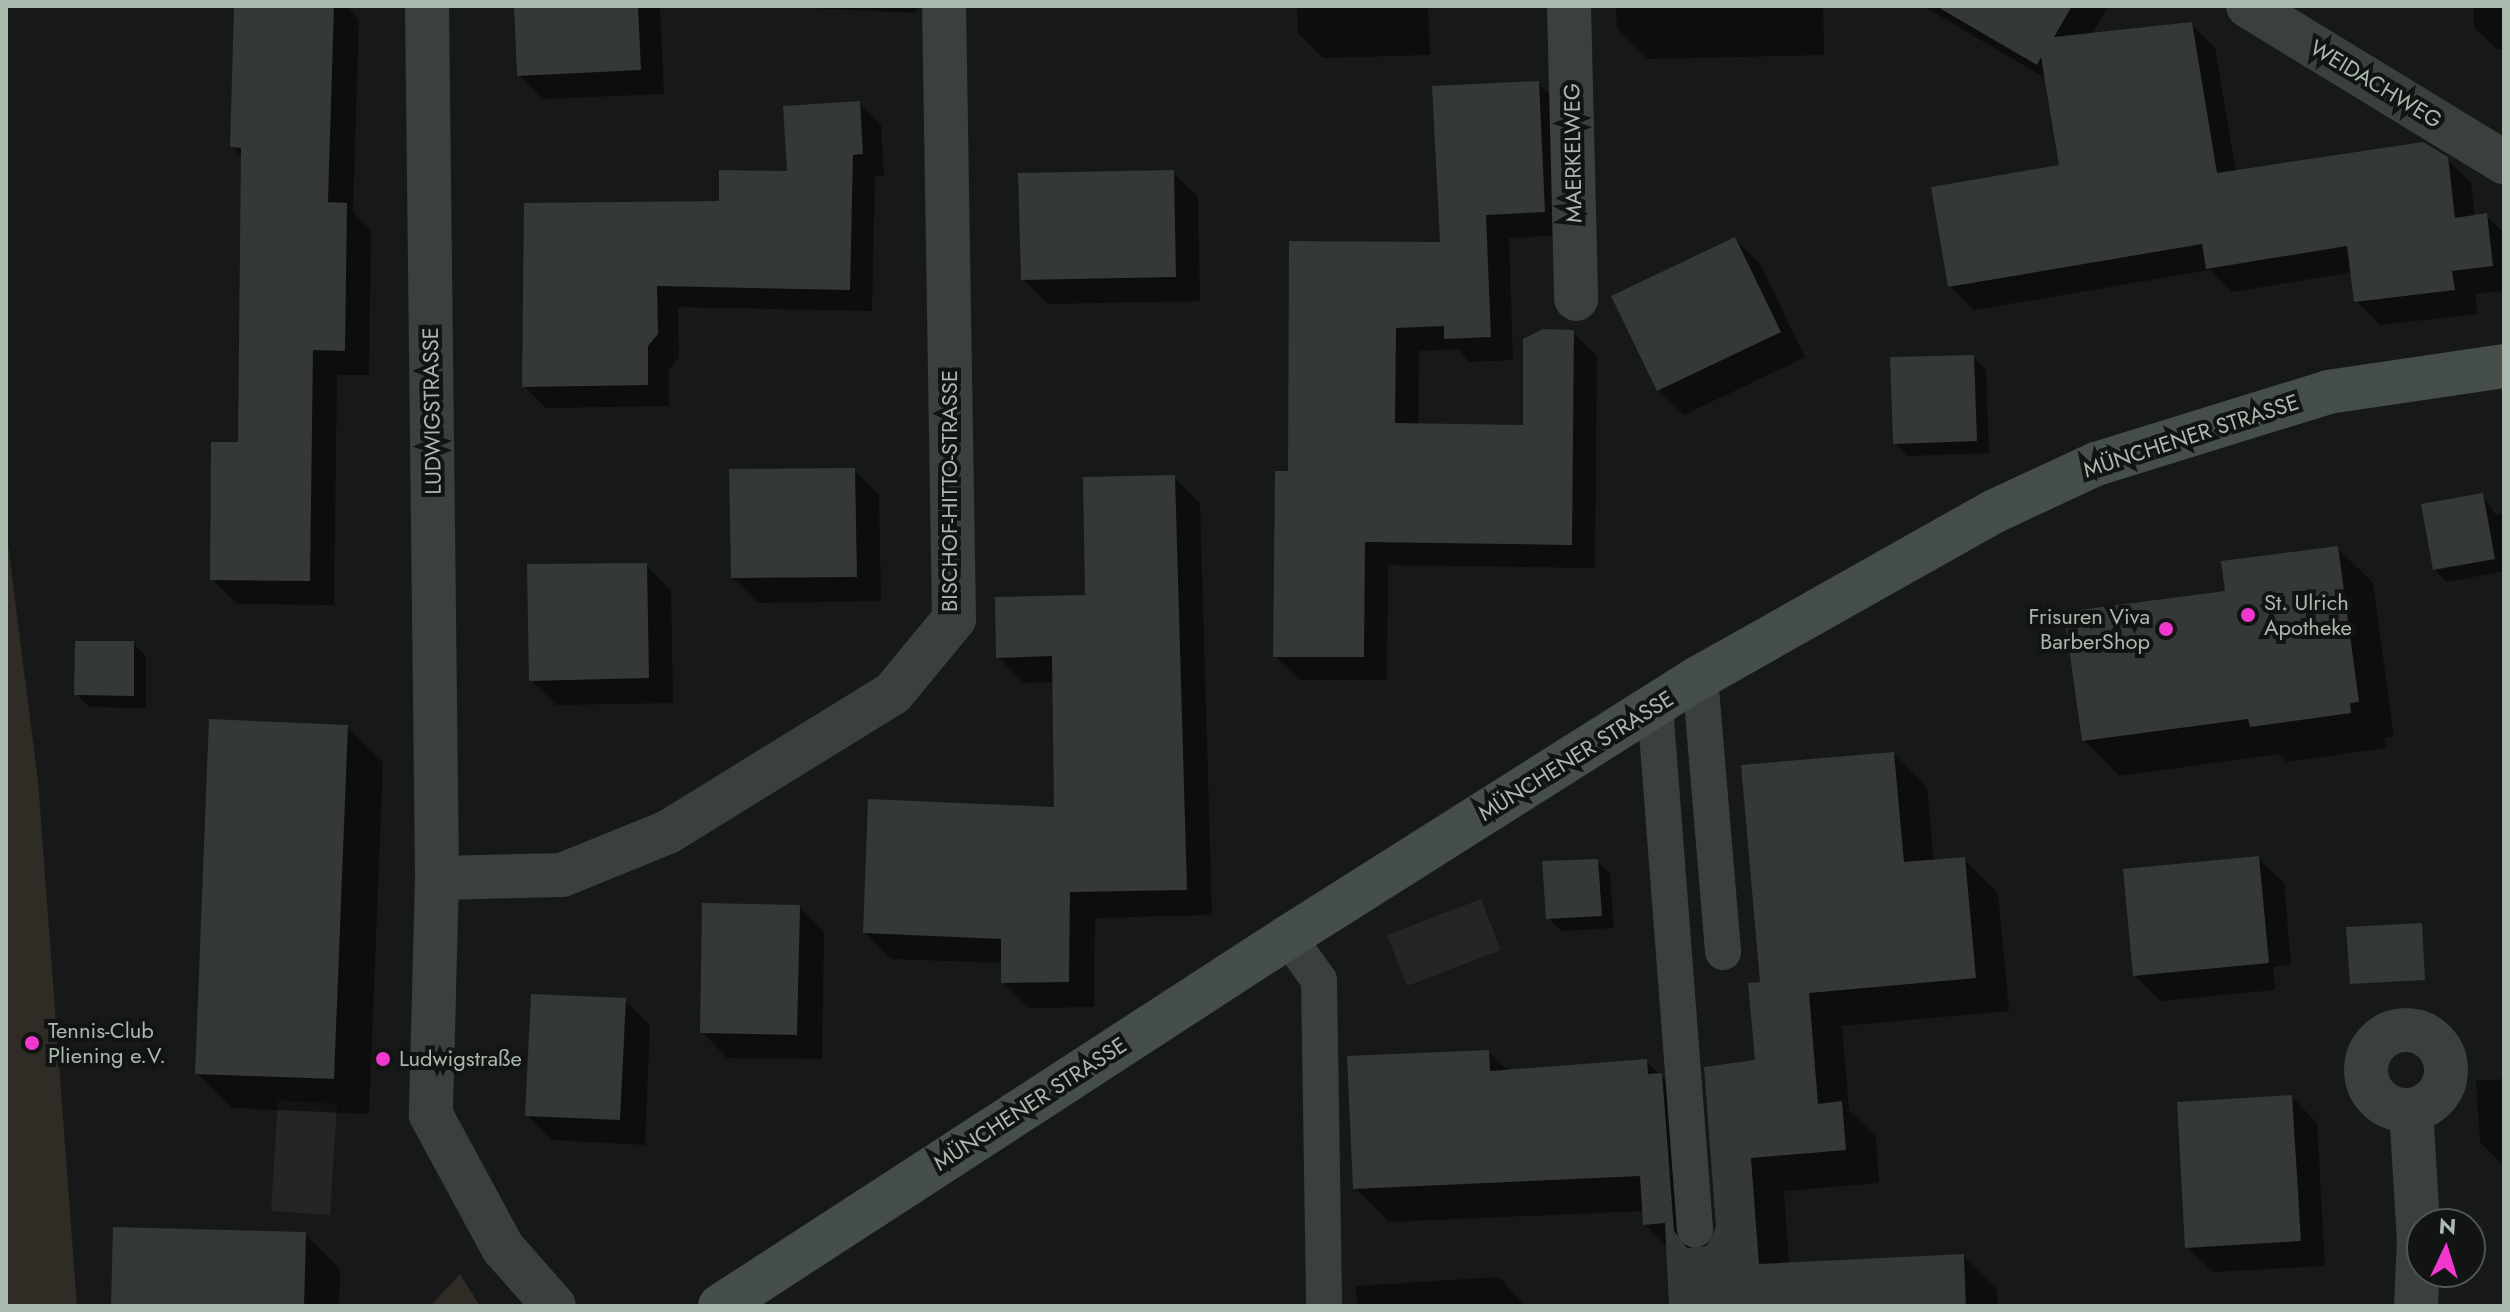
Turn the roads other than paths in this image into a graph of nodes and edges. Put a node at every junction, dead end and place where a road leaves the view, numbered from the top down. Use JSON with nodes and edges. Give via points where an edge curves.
{"nodes":[{"id":1,"x":427,"y":6,"type":"edge"},
{"id":2,"x":944,"y":6,"type":"edge"},
{"id":3,"x":1569,"y":6,"type":"edge"},
{"id":4,"x":2248,"y":6,"type":"edge"},
{"id":5,"x":2504,"y":162,"type":"edge"},
{"id":6,"x":1576,"y":299,"type":"dead end"},
{"id":7,"x":2504,"y":366,"type":"edge"},
{"id":8,"x":1700,"y":677,"type":"junction"},
{"id":9,"x":1655,"y":706,"type":"junction"},
{"id":10,"x":437,"y":878,"type":"junction"},
{"id":11,"x":1288,"y":937,"type":"junction"},
{"id":12,"x":1723,"y":952,"type":"dead end"},
{"id":13,"x":2411,"y":1110,"type":"dead end"},
{"id":14,"x":1695,"y":1229,"type":"dead end"},
{"id":15,"x":554,"y":1306,"type":"edge"},
{"id":16,"x":720,"y":1306,"type":"edge"},
{"id":17,"x":1324,"y":1306,"type":"edge"},
{"id":18,"x":2416,"y":1306,"type":"edge"}],
"edges":[{"from":1,"to":10,"type":"street","name":"LUDWIGSTRASSE"},
{"from":2,"to":10,"type":"street","name":"BISCHOF-HITTO-STRASSE","via":[[954,619],[893,693],[668,832],[562,875]]},
{"from":3,"to":6,"type":"street","name":"MAERKELWEG"},
{"from":4,"to":5,"type":"street","name":"WEIDACHWEG"},
{"from":7,"to":8,"type":"main road","name":"MÜNCHENER STRASSE","via":[[2328,392],[2096,464],[1995,511]]},
{"from":8,"to":9,"type":"main road","name":"MÜNCHENER STRASSE"},
{"from":8,"to":12,"type":"lane"},
{"from":9,"to":11,"type":"main road","name":"MÜNCHENER STRASSE"},
{"from":9,"to":14,"type":"lane"},
{"from":10,"to":15,"type":"street","name":"LUDWIGSTRASSE","via":[[431,1115],[503,1248]]},
{"from":11,"to":16,"type":"main road","name":"MÜNCHENER STRASSE"},
{"from":11,"to":17,"type":"lane","via":[[1319,980]]},
{"from":13,"to":18,"type":"street","via":[[2419,1239]]}]}
